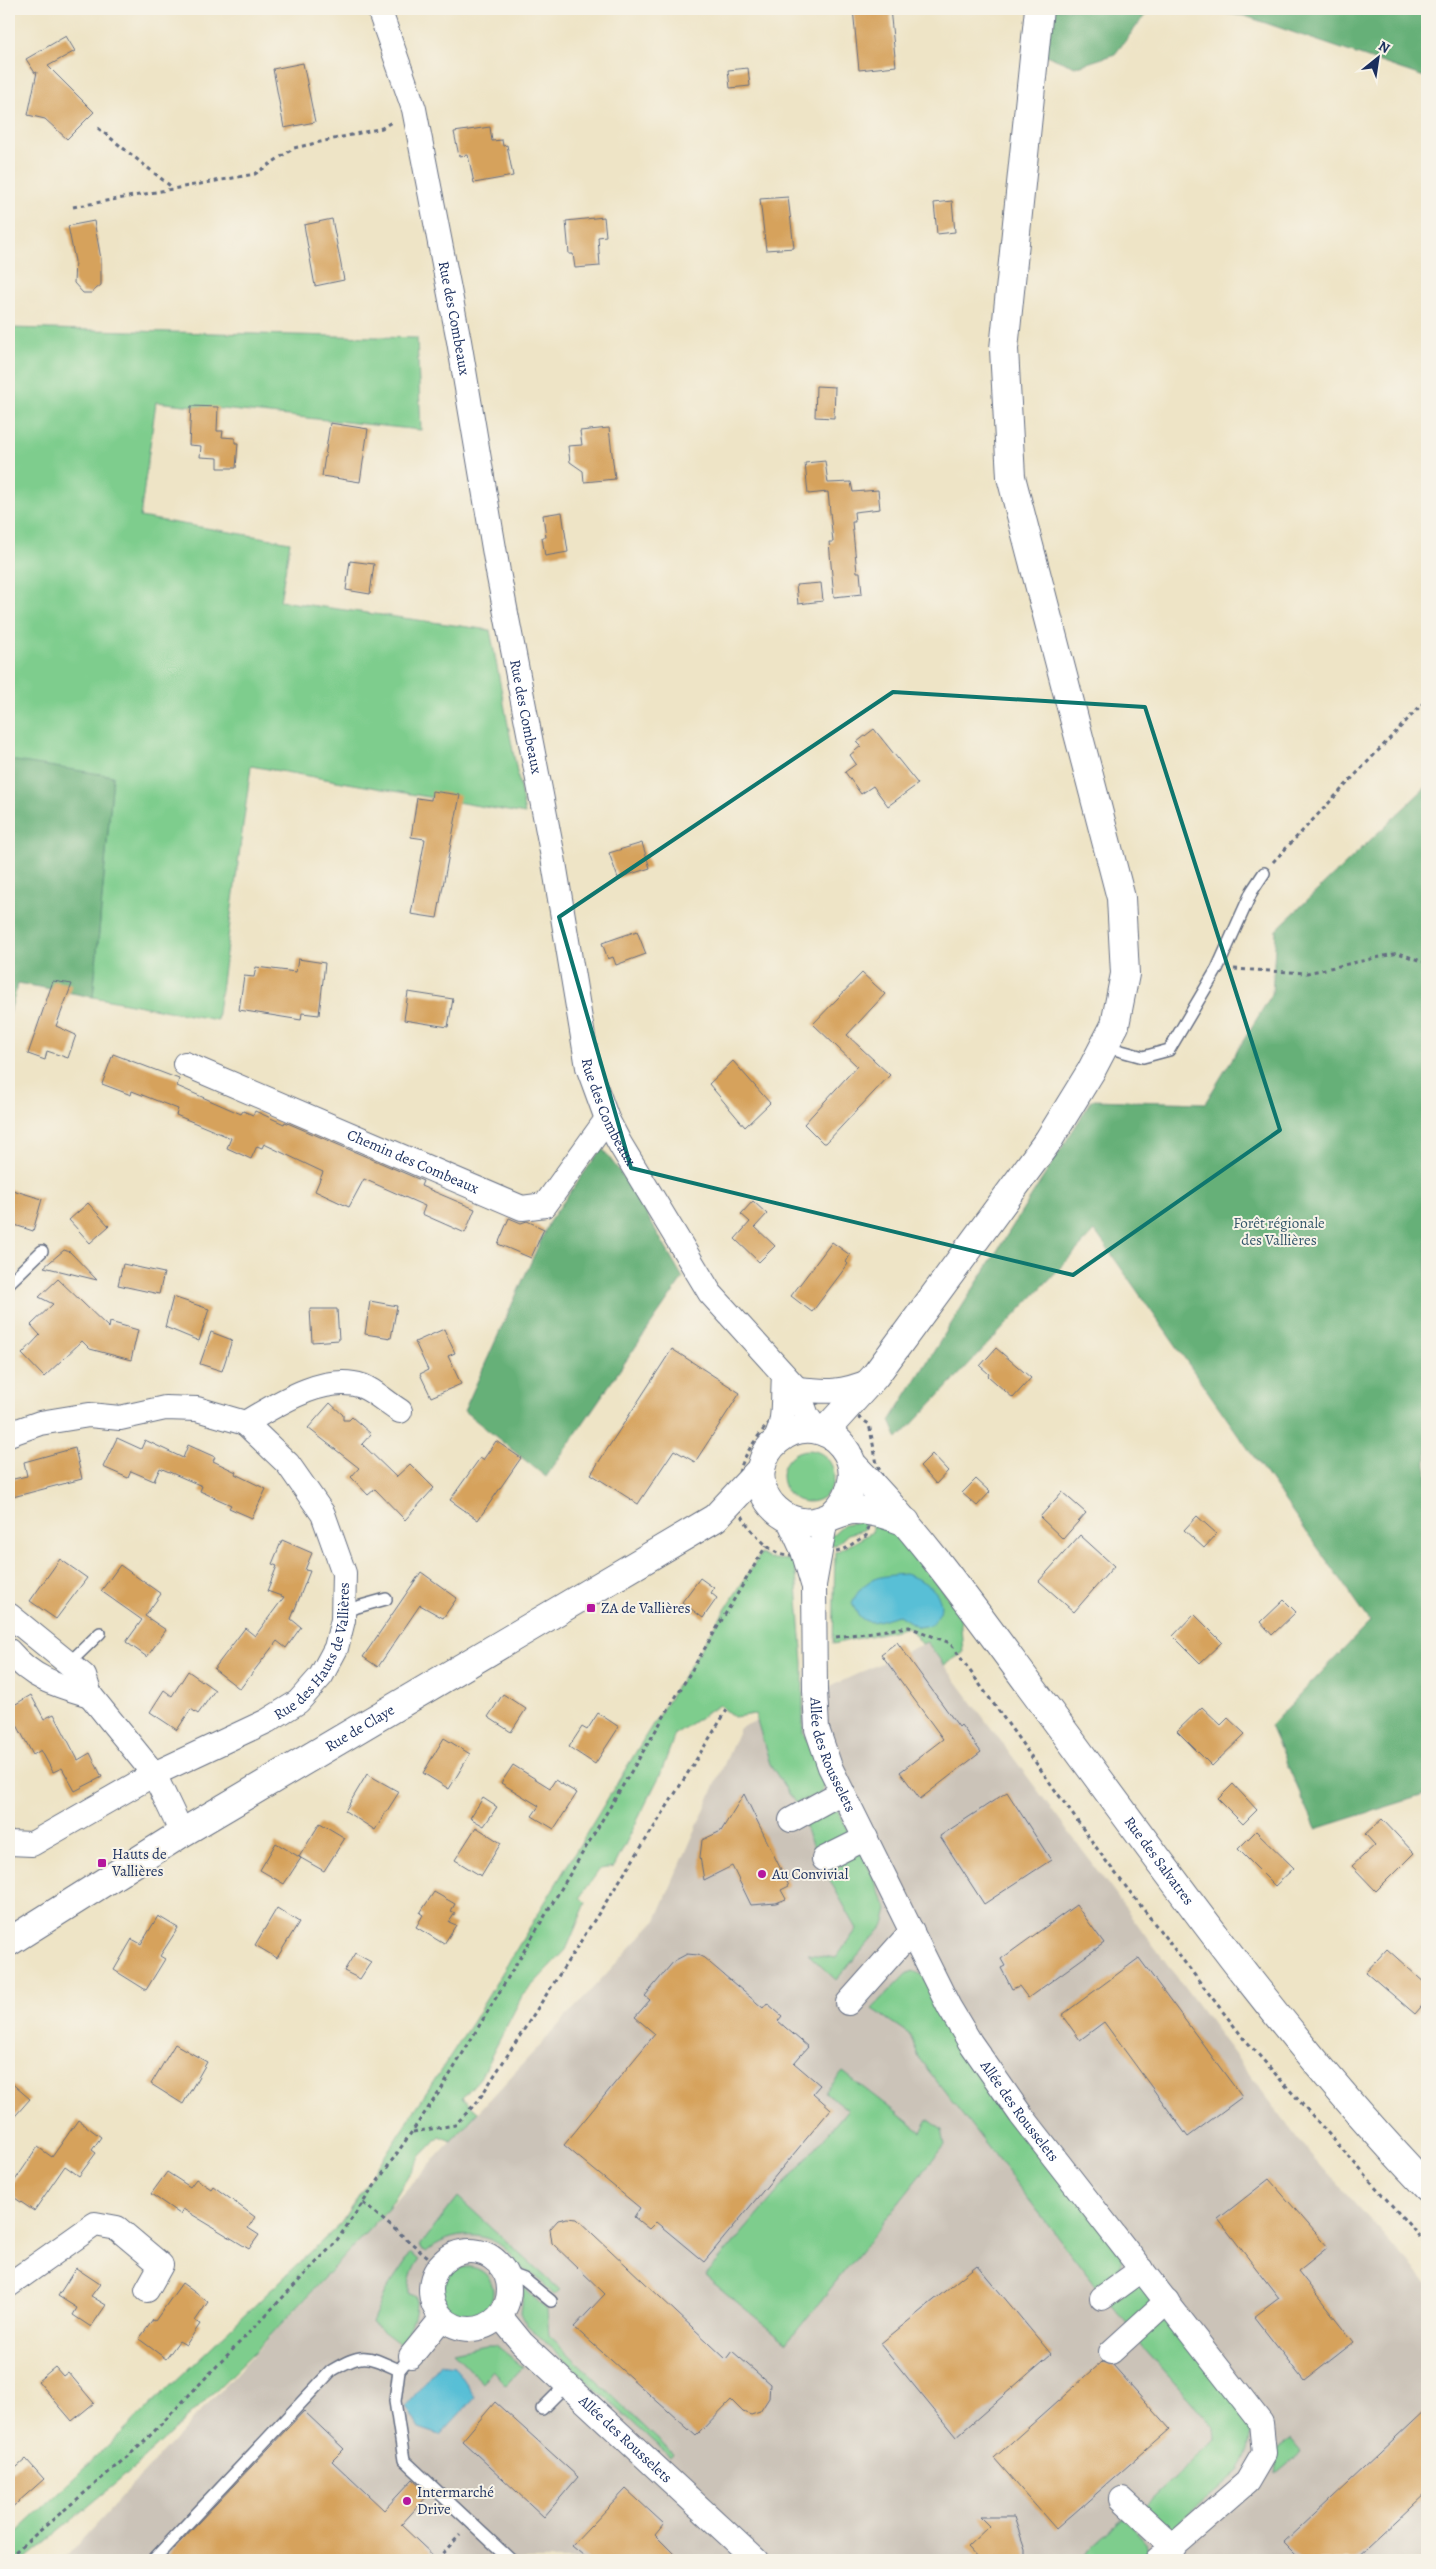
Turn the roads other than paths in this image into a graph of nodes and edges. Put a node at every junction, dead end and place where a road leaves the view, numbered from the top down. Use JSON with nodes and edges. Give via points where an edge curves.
{"nodes":[{"id":1,"x":379,"y":9,"type":"edge"},
{"id":2,"x":1039,"y":9,"type":"edge"},
{"id":3,"x":1264,"y":873,"type":"road end"},
{"id":4,"x":1105,"y":1044,"type":"junction"},
{"id":5,"x":185,"y":1064,"type":"dead end"},
{"id":6,"x":607,"y":1119,"type":"junction"},
{"id":7,"x":42,"y":1251,"type":"dead end"},
{"id":8,"x":9,"y":1282,"type":"edge"},
{"id":9,"x":873,"y":1378,"type":"junction"},
{"id":10,"x":792,"y":1395,"type":"junction"},
{"id":11,"x":854,"y":1410,"type":"junction"},
{"id":12,"x":400,"y":1411,"type":"dead end"},
{"id":13,"x":245,"y":1423,"type":"junction"},
{"id":14,"x":820,"y":1431,"type":"junction"},
{"id":15,"x":9,"y":1434,"type":"edge"},
{"id":16,"x":774,"y":1443,"type":"junction"},
{"id":17,"x":849,"y":1457,"type":"junction"},
{"id":18,"x":761,"y":1469,"type":"junction"},
{"id":19,"x":877,"y":1502,"type":"junction"},
{"id":20,"x":740,"y":1504,"type":"junction"},
{"id":21,"x":782,"y":1514,"type":"junction"},
{"id":22,"x":829,"y":1517,"type":"junction"},
{"id":23,"x":813,"y":1550,"type":"junction"},
{"id":24,"x":386,"y":1600,"type":"dead end"},
{"id":25,"x":344,"y":1611,"type":"junction"},
{"id":26,"x":9,"y":1615,"type":"edge"},
{"id":27,"x":33,"y":1633,"type":"junction"},
{"id":28,"x":100,"y":1633,"type":"dead end"},
{"id":29,"x":9,"y":1650,"type":"edge"},
{"id":30,"x":69,"y":1664,"type":"junction"},
{"id":31,"x":90,"y":1695,"type":"junction"},
{"id":32,"x":154,"y":1774,"type":"junction"},
{"id":33,"x":842,"y":1792,"type":"junction"},
{"id":34,"x":791,"y":1820,"type":"dead end"},
{"id":35,"x":182,"y":1832,"type":"junction"},
{"id":36,"x":866,"y":1838,"type":"junction"},
{"id":37,"x":9,"y":1843,"type":"edge"},
{"id":38,"x":824,"y":1859,"type":"dead end"},
{"id":39,"x":912,"y":1931,"type":"junction"},
{"id":40,"x":9,"y":1942,"type":"edge"},
{"id":41,"x":848,"y":2003,"type":"dead end"},
{"id":42,"x":1427,"y":2187,"type":"edge"},
{"id":43,"x":1142,"y":2269,"type":"junction"},
{"id":44,"x":505,"y":2272,"type":"junction"},
{"id":45,"x":9,"y":2285,"type":"edge"},
{"id":46,"x":147,"y":2290,"type":"dead end"},
{"id":47,"x":1102,"y":2298,"type":"dead end"},
{"id":48,"x":1167,"y":2301,"type":"junction"},
{"id":49,"x":550,"y":2302,"type":"dead end"},
{"id":50,"x":500,"y":2316,"type":"junction"},
{"id":51,"x":442,"y":2318,"type":"junction"},
{"id":52,"x":1111,"y":2352,"type":"dead end"},
{"id":53,"x":405,"y":2363,"type":"junction"},
{"id":54,"x":566,"y":2385,"type":"junction"},
{"id":55,"x":542,"y":2409,"type":"dead end"},
{"id":56,"x":1122,"y":2499,"type":"dead end"},
{"id":57,"x":1166,"y":2554,"type":"edge"},
{"id":58,"x":153,"y":2560,"type":"edge"},
{"id":59,"x":511,"y":2560,"type":"edge"},
{"id":60,"x":756,"y":2560,"type":"edge"}],
"edges":[{"from":1,"to":6,"type":"street","name":"Rue des Combeaux","via":[[414,109],[553,857],[588,1067]]},
{"from":2,"to":4,"type":"street","via":[[1004,349],[1011,477],[1122,898],[1125,974],[1115,1025]]},
{"from":3,"to":4,"type":"lane","via":[[1252,891],[1217,969],[1169,1050],[1143,1057],[1114,1050]]},
{"from":4,"to":9,"type":"street","via":[[1048,1141]]},
{"from":5,"to":6,"type":"street","name":"Chemin des Combeaux","via":[[522,1208],[545,1205]]},
{"from":6,"to":10,"type":"street","name":"Rue des Combeaux","via":[[710,1294]]},
{"from":7,"to":8,"type":"lane"},
{"from":9,"to":10,"type":"street","via":[[850,1389]]},
{"from":9,"to":11,"type":"street"},
{"from":10,"to":14,"type":"street","name":"Rue des Combeaux"},
{"from":10,"to":16,"type":"street","via":[[782,1430]]},
{"from":11,"to":14,"type":"street"},
{"from":11,"to":17,"type":"street"},
{"from":12,"to":13,"type":"street","via":[[362,1386],[334,1382],[282,1401]]},
{"from":13,"to":15,"type":"street","via":[[197,1409],[165,1408],[120,1418],[89,1415],[40,1423]]},
{"from":13,"to":25,"type":"street","name":"Rue des Hauts de Vallières","via":[[288,1464],[323,1514],[344,1573]]},
{"from":14,"to":16,"type":"street","via":[[794,1431]]},
{"from":14,"to":17,"type":"street","via":[[836,1440]]},
{"from":16,"to":18,"type":"street"},
{"from":17,"to":19,"type":"street","name":"Rue des Salvatres"},
{"from":17,"to":22,"type":"street","via":[[854,1478],[851,1493],[843,1506]]},
{"from":18,"to":20,"type":"street"},
{"from":18,"to":21,"type":"street","via":[[761,1484],[766,1498]]},
{"from":19,"to":22,"type":"street"},
{"from":19,"to":42,"type":"street","name":"Rue des Salvatres","via":[[906,1522],[1226,1950],[1332,2081]]},
{"from":20,"to":21,"type":"street","name":"Rue de Claye"},
{"from":20,"to":35,"type":"street","name":"Rue de Claye"},
{"from":21,"to":22,"type":"street","via":[[803,1522]]},
{"from":21,"to":23,"type":"street"},
{"from":22,"to":23,"type":"street","name":"Allée des Rousselets"},
{"from":23,"to":33,"type":"street","name":"Allée des Rousselets","via":[[817,1729]]},
{"from":24,"to":25,"type":"lane"},
{"from":25,"to":32,"type":"street","name":"Rue des Hauts de Vallières","via":[[336,1648],[320,1676],[298,1702]]},
{"from":26,"to":27,"type":"street"},
{"from":27,"to":29,"type":"street"},
{"from":27,"to":30,"type":"street"},
{"from":28,"to":30,"type":"lane"},
{"from":29,"to":31,"type":"street","via":[[24,1668],[55,1685]]},
{"from":30,"to":31,"type":"street","via":[[84,1676]]},
{"from":31,"to":32,"type":"street"},
{"from":32,"to":35,"type":"street"},
{"from":32,"to":37,"type":"street","name":"Rue des Hauts de Vallières","via":[[32,1844]]},
{"from":33,"to":34,"type":"street"},
{"from":33,"to":36,"type":"street","name":"Allée des Rousselets"},
{"from":35,"to":40,"type":"street","name":"Rue de Claye"},
{"from":36,"to":38,"type":"street"},
{"from":36,"to":39,"type":"street","name":"Allée des Rousselets"},
{"from":39,"to":41,"type":"street"},
{"from":39,"to":43,"type":"street","name":"Allée des Rousselets","via":[[970,2042],[1021,2115]]},
{"from":43,"to":47,"type":"street"},
{"from":43,"to":48,"type":"street","name":"Allée des Rousselets"},
{"from":44,"to":49,"type":"lane","via":[[524,2279]]},
{"from":44,"to":50,"type":"street","via":[[509,2294]]},
{"from":44,"to":51,"type":"street","via":[[486,2254],[460,2252],[448,2257],[439,2266],[430,2287],[431,2298]]},
{"from":45,"to":46,"type":"street","via":[[95,2224],[117,2228],[161,2265]]},
{"from":48,"to":52,"type":"street"},
{"from":48,"to":57,"type":"street","name":"Allée des Rousselets","via":[[1261,2423],[1264,2453],[1252,2487]]},
{"from":50,"to":51,"type":"street","via":[[490,2324],[472,2329],[453,2326]]},
{"from":50,"to":54,"type":"street","name":"Allée des Rousselets","via":[[522,2343]]},
{"from":51,"to":53,"type":"street"},
{"from":53,"to":58,"type":"lane","via":[[370,2357],[352,2358],[331,2371]]},
{"from":53,"to":59,"type":"lane","via":[[395,2401],[404,2460]]},
{"from":54,"to":55,"type":"lane"},
{"from":54,"to":60,"type":"street","name":"Allée des Rousselets"},
{"from":56,"to":57,"type":"street"}]}
